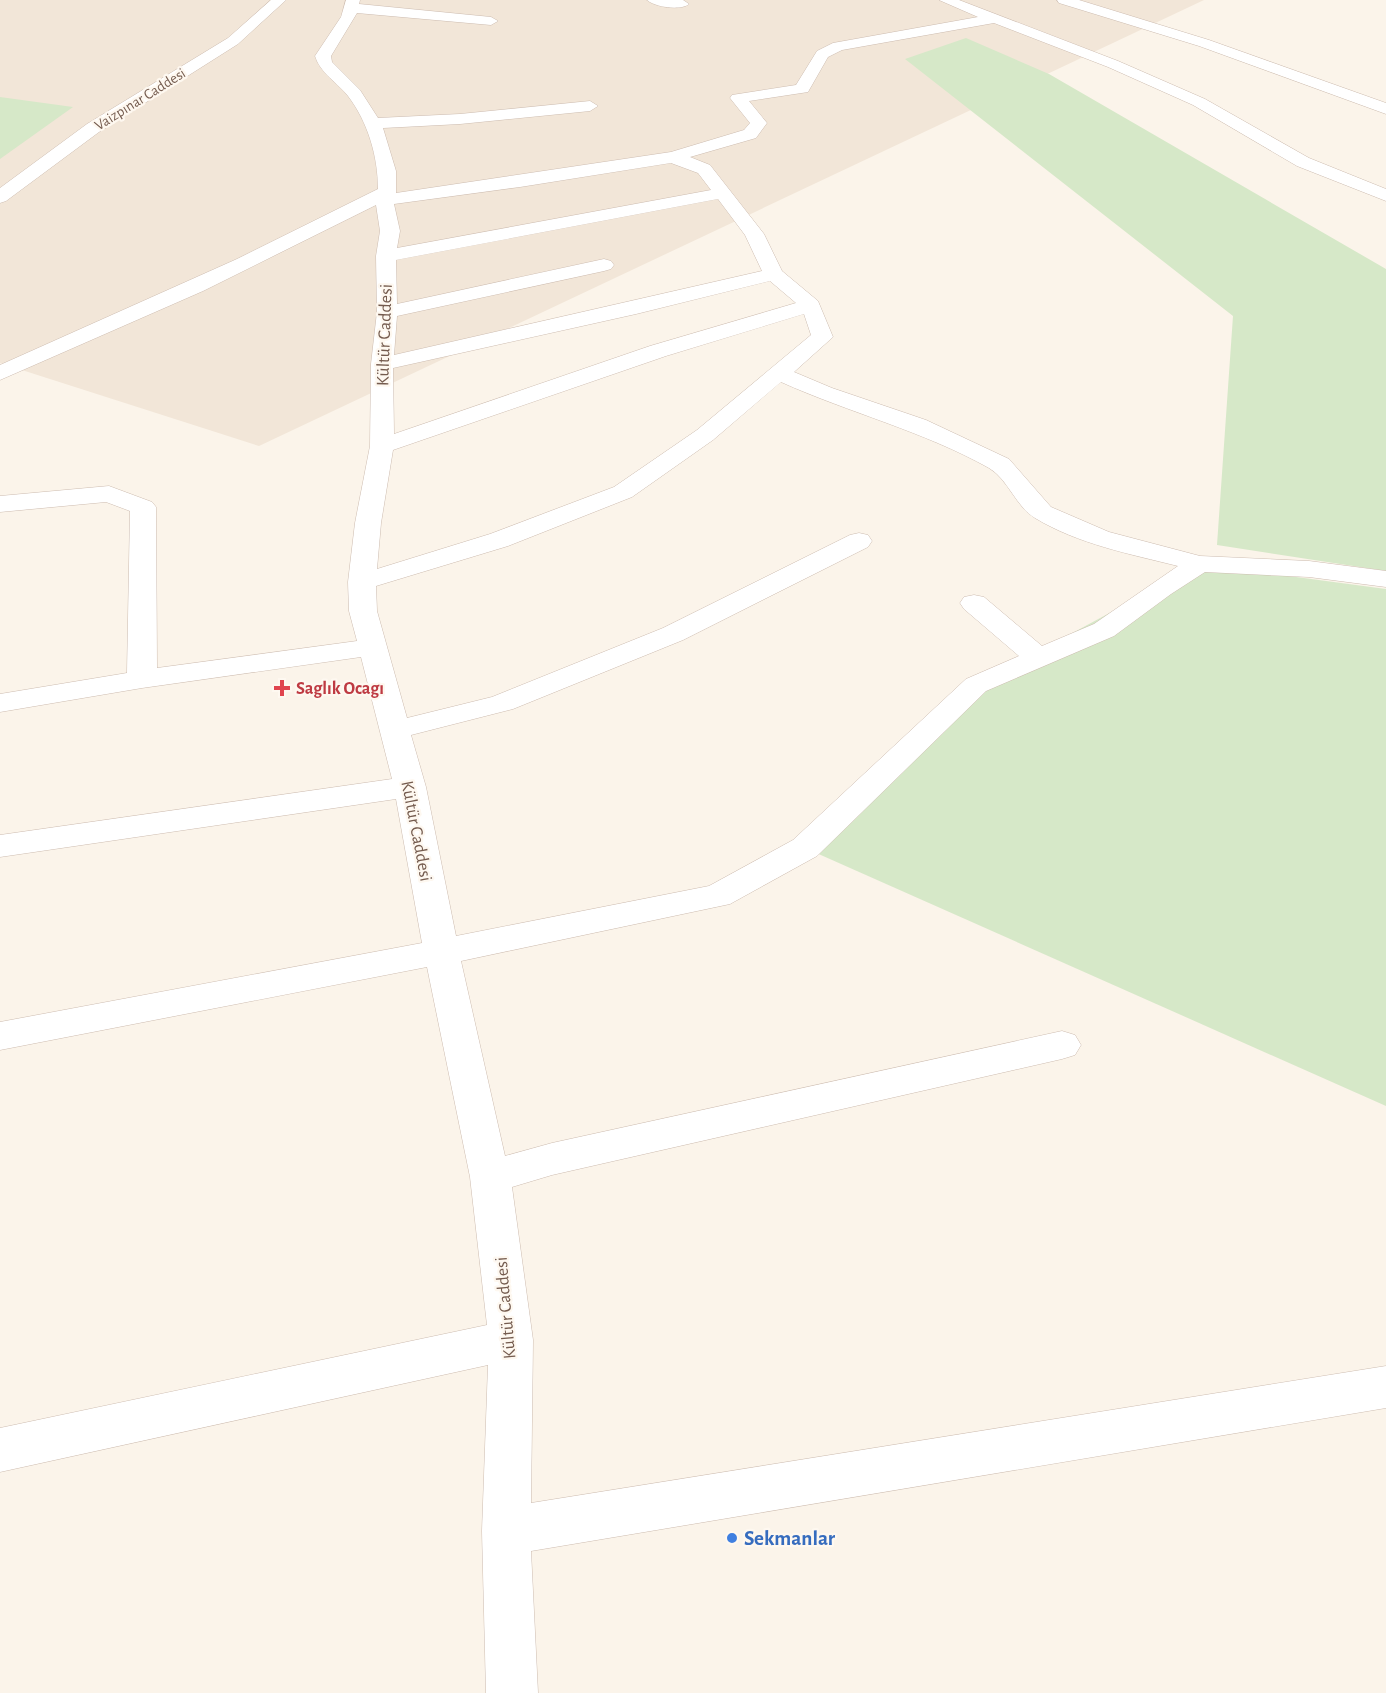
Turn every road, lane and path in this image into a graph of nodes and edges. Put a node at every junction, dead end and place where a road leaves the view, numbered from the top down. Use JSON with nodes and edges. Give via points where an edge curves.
{"nodes":[{"id":1,"x":279,"y":0,"type":"edge"},
{"id":2,"x":654,"y":0,"type":"edge"},
{"id":3,"x":946,"y":0,"type":"edge"},
{"id":4,"x":1064,"y":0,"type":"edge"},
{"id":5,"x":352,"y":4,"type":"edge"},
{"id":6,"x":682,"y":4,"type":"dead end"},
{"id":7,"x":1096,"y":8,"type":"junction"},
{"id":8,"x":1062,"y":16,"type":"dead end"},
{"id":9,"x":994,"y":19,"type":"junction"},
{"id":10,"x":490,"y":21,"type":"dead end"},
{"id":11,"x":1040,"y":21,"type":"dead end"},
{"id":12,"x":1017,"y":27,"type":"junction"},
{"id":13,"x":590,"y":106,"type":"dead end"},
{"id":14,"x":1386,"y":109,"type":"edge"},
{"id":15,"x":374,"y":123,"type":"junction"},
{"id":16,"x":673,"y":157,"type":"junction"},
{"id":17,"x":723,"y":193,"type":"junction"},
{"id":18,"x":1386,"y":195,"type":"edge"},
{"id":19,"x":386,"y":196,"type":"junction"},
{"id":20,"x":0,"y":197,"type":"edge"},
{"id":21,"x":386,"y":256,"type":"junction"},
{"id":22,"x":604,"y":265,"type":"dead end"},
{"id":23,"x":774,"y":274,"type":"junction"},
{"id":24,"x":811,"y":305,"type":"junction"},
{"id":25,"x":636,"y":308,"type":"junction"},
{"id":26,"x":387,"y":312,"type":"junction"},
{"id":27,"x":679,"y":346,"type":"junction"},
{"id":28,"x":382,"y":364,"type":"junction"},
{"id":29,"x":0,"y":373,"type":"edge"},
{"id":30,"x":779,"y":373,"type":"junction"},
{"id":31,"x":382,"y":446,"type":"junction"},
{"id":32,"x":0,"y":504,"type":"edge"},
{"id":33,"x":859,"y":541,"type":"dead end"},
{"id":34,"x":1200,"y":564,"type":"junction"},
{"id":35,"x":1386,"y":579,"type":"edge"},
{"id":36,"x":362,"y":582,"type":"junction"},
{"id":37,"x":974,"y":603,"type":"dead end"},
{"id":38,"x":373,"y":647,"type":"junction"},
{"id":39,"x":1039,"y":658,"type":"junction"},
{"id":40,"x":142,"y":679,"type":"junction"},
{"id":41,"x":0,"y":703,"type":"edge"},
{"id":42,"x":394,"y":730,"type":"junction"},
{"id":43,"x":410,"y":787,"type":"junction"},
{"id":44,"x":0,"y":846,"type":"edge"},
{"id":45,"x":441,"y":952,"type":"junction"},
{"id":46,"x":0,"y":1036,"type":"edge"},
{"id":47,"x":1062,"y":1045,"type":"dead end"},
{"id":48,"x":490,"y":1177,"type":"junction"},
{"id":49,"x":512,"y":1340,"type":"junction"},
{"id":50,"x":1386,"y":1387,"type":"edge"},
{"id":51,"x":0,"y":1450,"type":"edge"},
{"id":52,"x":506,"y":1531,"type":"junction"},
{"id":53,"x":512,"y":1693,"type":"edge"}],
"edges":[{"from":1,"to":20,"type":"street","name":"Vaizpınar Caddesi","via":[[233,41],[93,128]]},
{"from":2,"to":6,"type":"street"},
{"from":3,"to":9,"type":"street"},
{"from":4,"to":7,"type":"street"},
{"from":5,"to":10,"type":"street"},
{"from":5,"to":15,"type":"street","name":"Kültür Caddesi","via":[[343,30],[333,37],[323,56]]},
{"from":7,"to":8,"type":"street"},
{"from":7,"to":14,"type":"street"},
{"from":9,"to":12,"type":"street"},
{"from":9,"to":16,"type":"street","via":[[838,46],[822,54],[802,89],[738,98],[759,123],[750,134]]},
{"from":11,"to":12,"type":"street"},
{"from":12,"to":18,"type":"street","via":[[1199,102],[1302,162]]},
{"from":13,"to":15,"type":"street"},
{"from":15,"to":19,"type":"street","name":"Kültür Caddesi","via":[[385,159]]},
{"from":16,"to":17,"type":"street","via":[[704,169]]},
{"from":16,"to":19,"type":"street","via":[[520,182]]},
{"from":17,"to":21,"type":"street"},
{"from":17,"to":23,"type":"street","via":[[754,234]]},
{"from":19,"to":21,"type":"street","name":"Kültür Caddesi","via":[[390,231]]},
{"from":19,"to":29,"type":"street"},
{"from":21,"to":26,"type":"street","name":"Kültür Caddesi"},
{"from":22,"to":26,"type":"street"},
{"from":23,"to":24,"type":"street"},
{"from":23,"to":25,"type":"street"},
{"from":24,"to":27,"type":"street"},
{"from":24,"to":30,"type":"street","via":[[822,337]]},
{"from":25,"to":27,"type":"street"},
{"from":25,"to":28,"type":"street"},
{"from":26,"to":28,"type":"street","name":"Kültür Caddesi"},
{"from":27,"to":31,"type":"street"},
{"from":28,"to":31,"type":"street","name":"Kültür Caddesi"},
{"from":30,"to":34,"type":"street","via":[[918,425],[999,464],[1041,512],[1100,538]]},
{"from":30,"to":36,"type":"street","via":[[705,435],[623,492],[499,540]]},
{"from":31,"to":36,"type":"street","name":"Kültür Caddesi"},
{"from":32,"to":40,"type":"street","via":[[109,494],[143,507]]},
{"from":33,"to":42,"type":"street","via":[[673,634],[502,703]]},
{"from":34,"to":35,"type":"street","via":[[1309,569]]},
{"from":34,"to":39,"type":"street","via":[[1104,630]]},
{"from":36,"to":38,"type":"street","name":"Kültür Caddesi","via":[[363,611]]},
{"from":37,"to":39,"type":"street"},
{"from":38,"to":40,"type":"street"},
{"from":38,"to":42,"type":"street","name":"Kültür Caddesi"},
{"from":39,"to":45,"type":"street","via":[[976,685],[805,848],[718,896]]},
{"from":40,"to":41,"type":"street"},
{"from":42,"to":43,"type":"street","name":"Kültür Caddesi"},
{"from":43,"to":44,"type":"street"},
{"from":43,"to":45,"type":"street","name":"Kültür Caddesi"},
{"from":45,"to":46,"type":"street"},
{"from":45,"to":48,"type":"street","name":"Kültür Caddesi"},
{"from":47,"to":48,"type":"street","via":[[552,1158]]},
{"from":48,"to":49,"type":"street","name":"Kültür Caddesi"},
{"from":49,"to":51,"type":"street"},
{"from":49,"to":52,"type":"street","name":"Kültür Caddesi"},
{"from":50,"to":52,"type":"street"},
{"from":52,"to":53,"type":"street","name":"Kültür Caddesi"}]}
